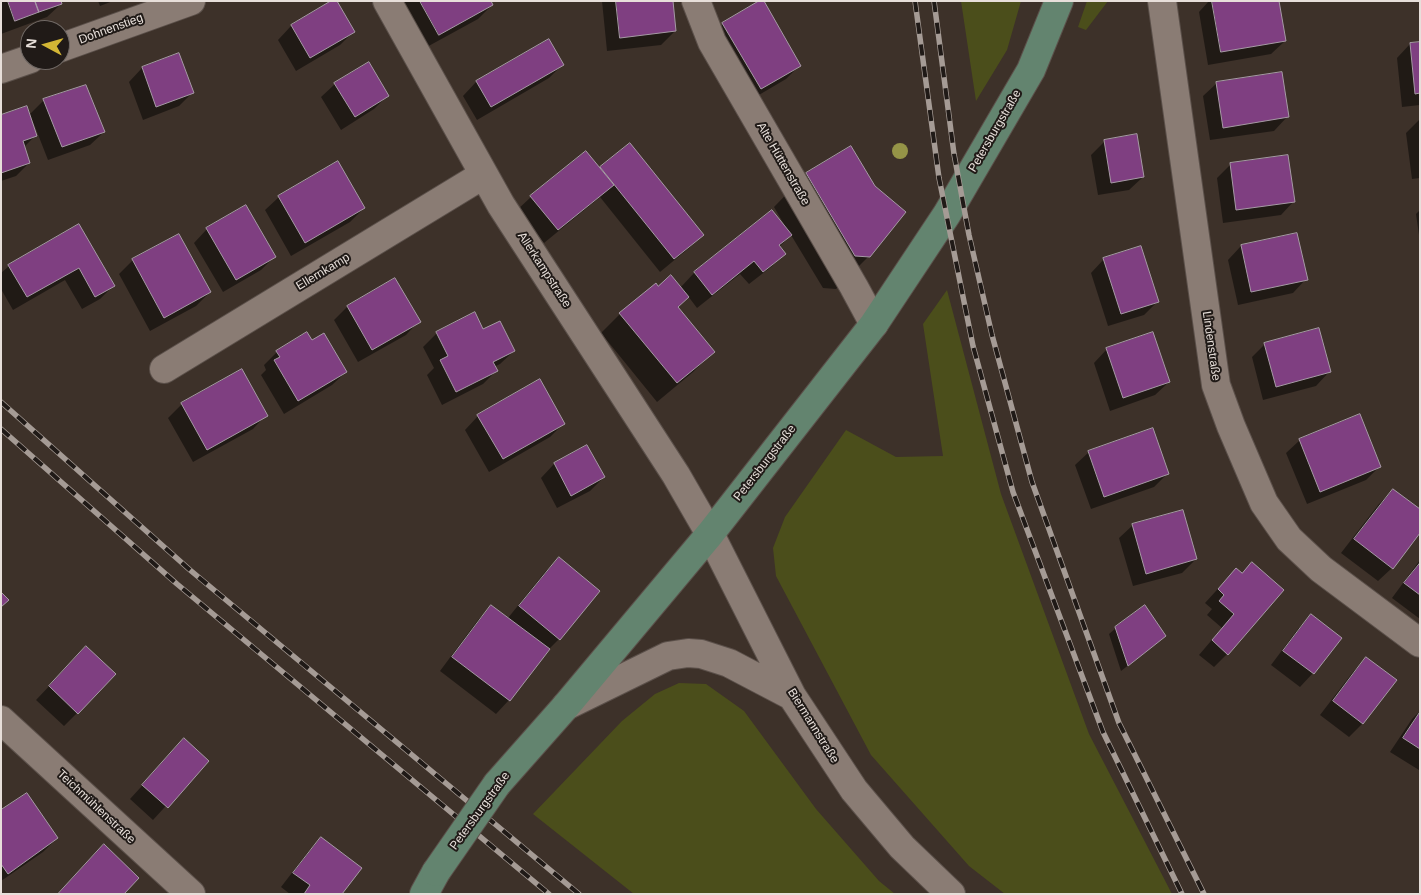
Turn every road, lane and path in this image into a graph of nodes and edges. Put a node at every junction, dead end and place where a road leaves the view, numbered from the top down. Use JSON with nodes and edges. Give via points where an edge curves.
{"nodes":[{"id":1,"x":191,"y":1,"type":"edge"},
{"id":2,"x":386,"y":1,"type":"edge"},
{"id":3,"x":696,"y":1,"type":"edge"},
{"id":4,"x":1059,"y":1,"type":"edge"},
{"id":5,"x":1162,"y":1,"type":"edge"},
{"id":6,"x":70,"y":44,"type":"edge"},
{"id":7,"x":20,"y":62,"type":"edge"},
{"id":8,"x":1,"y":69,"type":"edge"},
{"id":9,"x":483,"y":175,"type":"junction"},
{"id":10,"x":874,"y":324,"type":"junction"},
{"id":11,"x":164,"y":369,"type":"dead end"},
{"id":12,"x":710,"y":534,"type":"junction"},
{"id":13,"x":1420,"y":642,"type":"edge"},
{"id":14,"x":792,"y":696,"type":"junction"},
{"id":15,"x":566,"y":706,"type":"junction"},
{"id":16,"x":1,"y":720,"type":"edge"},
{"id":17,"x":430,"y":883,"type":"edge"},
{"id":18,"x":191,"y":894,"type":"edge"},
{"id":19,"x":951,"y":894,"type":"edge"}],
"edges":[{"from":1,"to":6,"type":"street","name":"Dohnenstieg"},
{"from":2,"to":9,"type":"street","name":"Allerkampstraße"},
{"from":3,"to":10,"type":"street","name":"Alte Hüttenstraße","via":[[712,42]]},
{"from":4,"to":10,"type":"main road","name":"Petersburgstraße","via":[[1031,70],[947,214]]},
{"from":5,"to":13,"type":"street","name":"Lindenstraße","via":[[1216,385],[1248,468],[1264,503],[1289,539],[1321,569]]},
{"from":7,"to":8,"type":"street"},
{"from":9,"to":11,"type":"street","name":"Ellernkamp"},
{"from":9,"to":12,"type":"street","name":"Allerkampstraße","via":[[676,475]]},
{"from":10,"to":12,"type":"main road","name":"Petersburgstraße"},
{"from":12,"to":14,"type":"street","name":"Biermannstraße"},
{"from":12,"to":15,"type":"main road","name":"Petersburgstraße"},
{"from":14,"to":15,"type":"street","via":[[729,663],[688,653],[668,656]]},
{"from":14,"to":19,"type":"street","name":"Biermannstraße","via":[[854,790],[902,847]]},
{"from":15,"to":17,"type":"main road","name":"Petersburgstraße","bridge":true,"via":[[497,784]]},
{"from":16,"to":18,"type":"street","name":"Teichmühlenstraße"}]}
